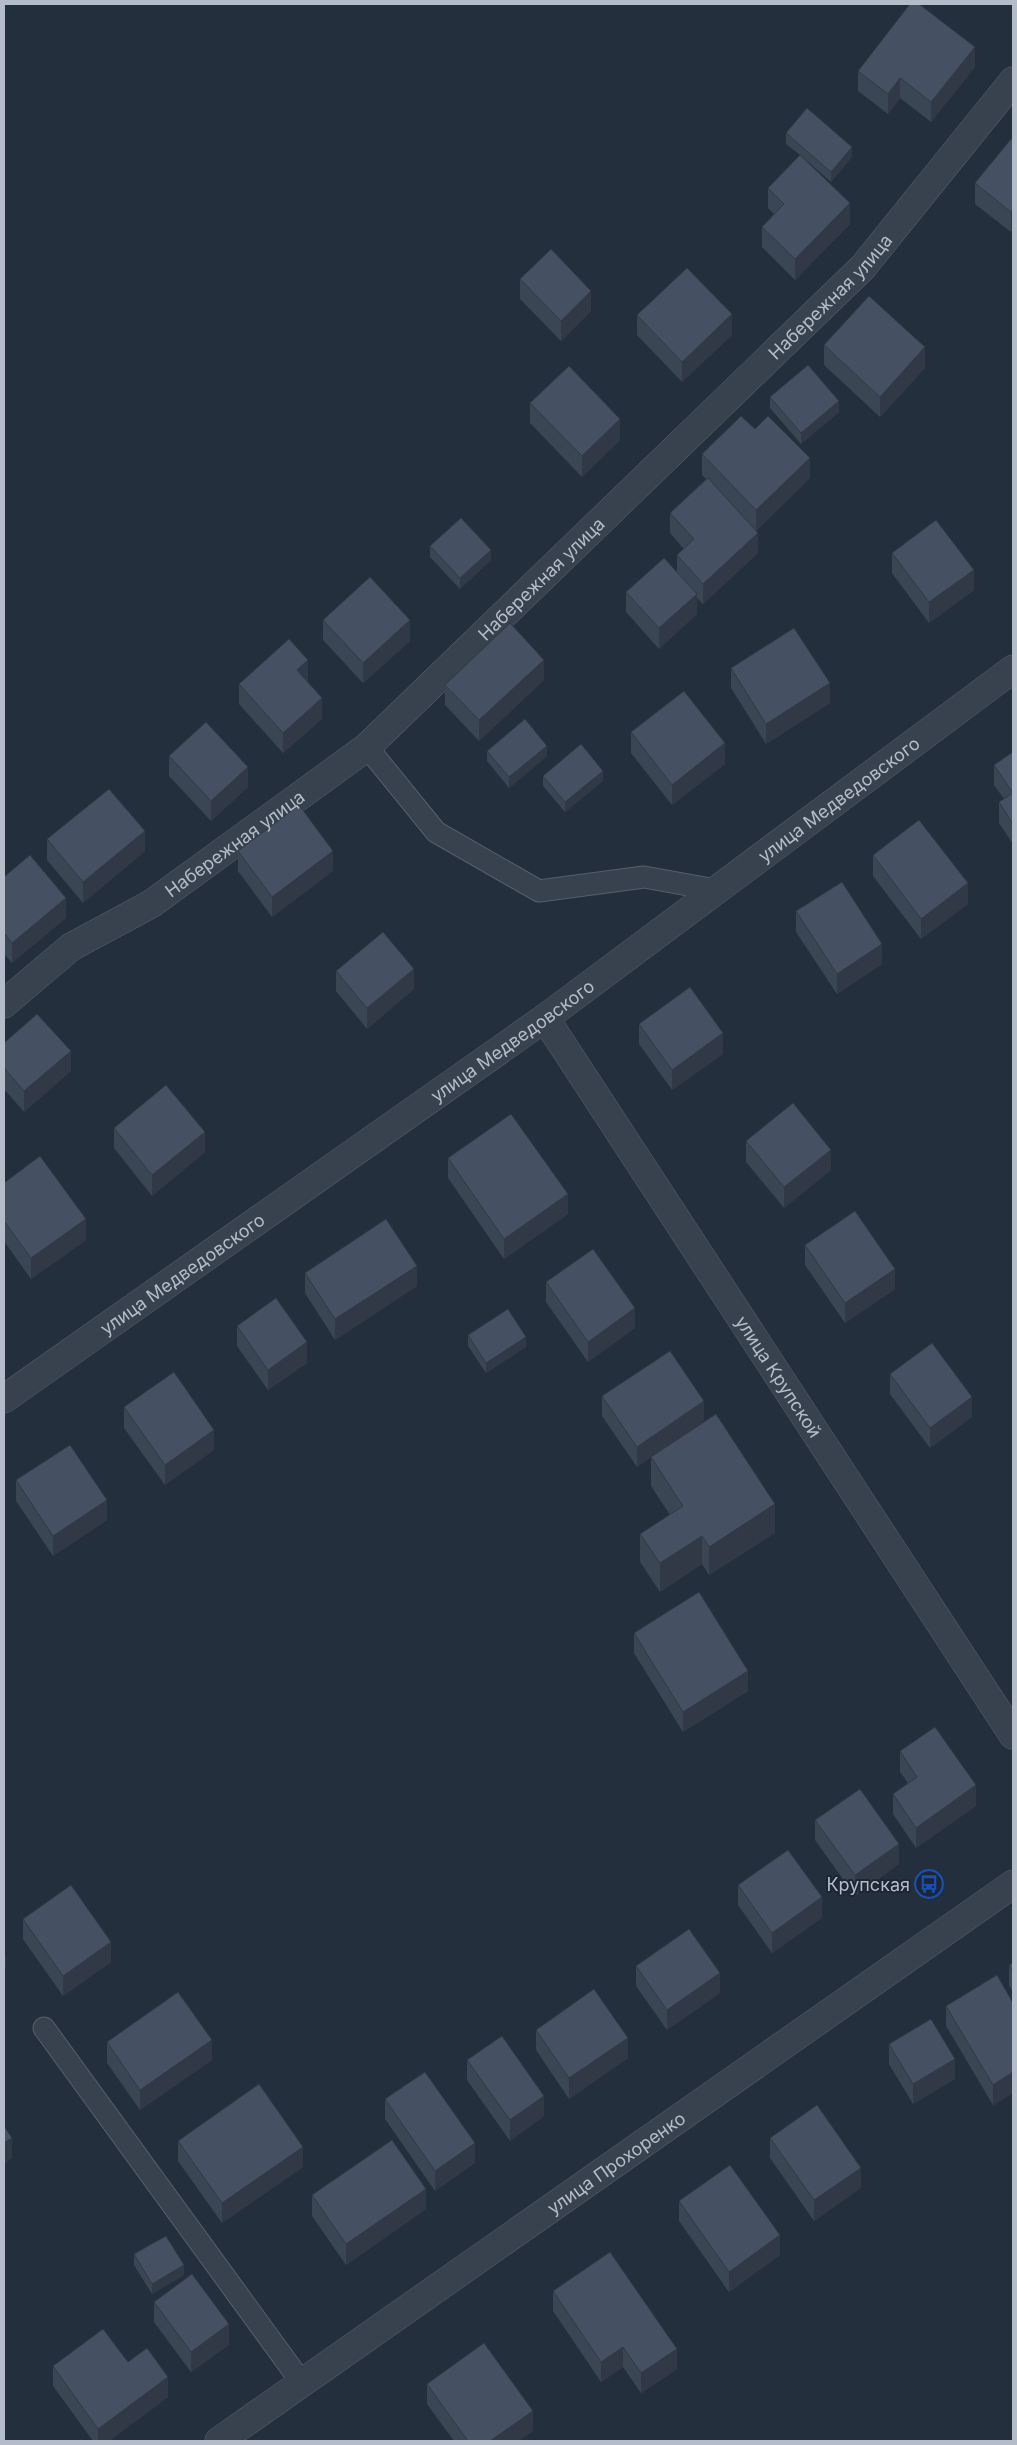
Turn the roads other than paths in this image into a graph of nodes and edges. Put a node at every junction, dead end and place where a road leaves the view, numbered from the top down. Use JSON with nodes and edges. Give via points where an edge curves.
{"nodes":[{"id":1,"x":1013,"y":81,"type":"edge"},
{"id":2,"x":1013,"y":669,"type":"edge"},
{"id":3,"x":367,"y":747,"type":"junction"},
{"id":4,"x":716,"y":890,"type":"junction"},
{"id":5,"x":4,"y":1004,"type":"edge"},
{"id":6,"x":544,"y":1018,"type":"junction"},
{"id":7,"x":4,"y":1399,"type":"edge"},
{"id":8,"x":1013,"y":1735,"type":"edge"},
{"id":9,"x":1013,"y":1884,"type":"edge"},
{"id":10,"x":44,"y":2028,"type":"dead end"},
{"id":11,"x":302,"y":2383,"type":"junction"},
{"id":12,"x":219,"y":2441,"type":"edge"}],
"edges":[{"from":1,"to":3,"type":"street","name":"Набережная улица","via":[[863,267]]},
{"from":2,"to":4,"type":"street","name":"улица Медведовского"},
{"from":3,"to":4,"type":"lane","via":[[436,832],[539,891],[644,877]]},
{"from":3,"to":5,"type":"street","name":"Набережная улица","via":[[151,904],[71,946]]},
{"from":4,"to":6,"type":"street","name":"улица Медведовского"},
{"from":6,"to":7,"type":"street","name":"улица Медведовского"},
{"from":6,"to":8,"type":"street","name":"улица Крупской"},
{"from":9,"to":11,"type":"street","name":"улица Прохоренко"},
{"from":10,"to":11,"type":"lane"},
{"from":11,"to":12,"type":"street","name":"улица Прохоренко"}]}
